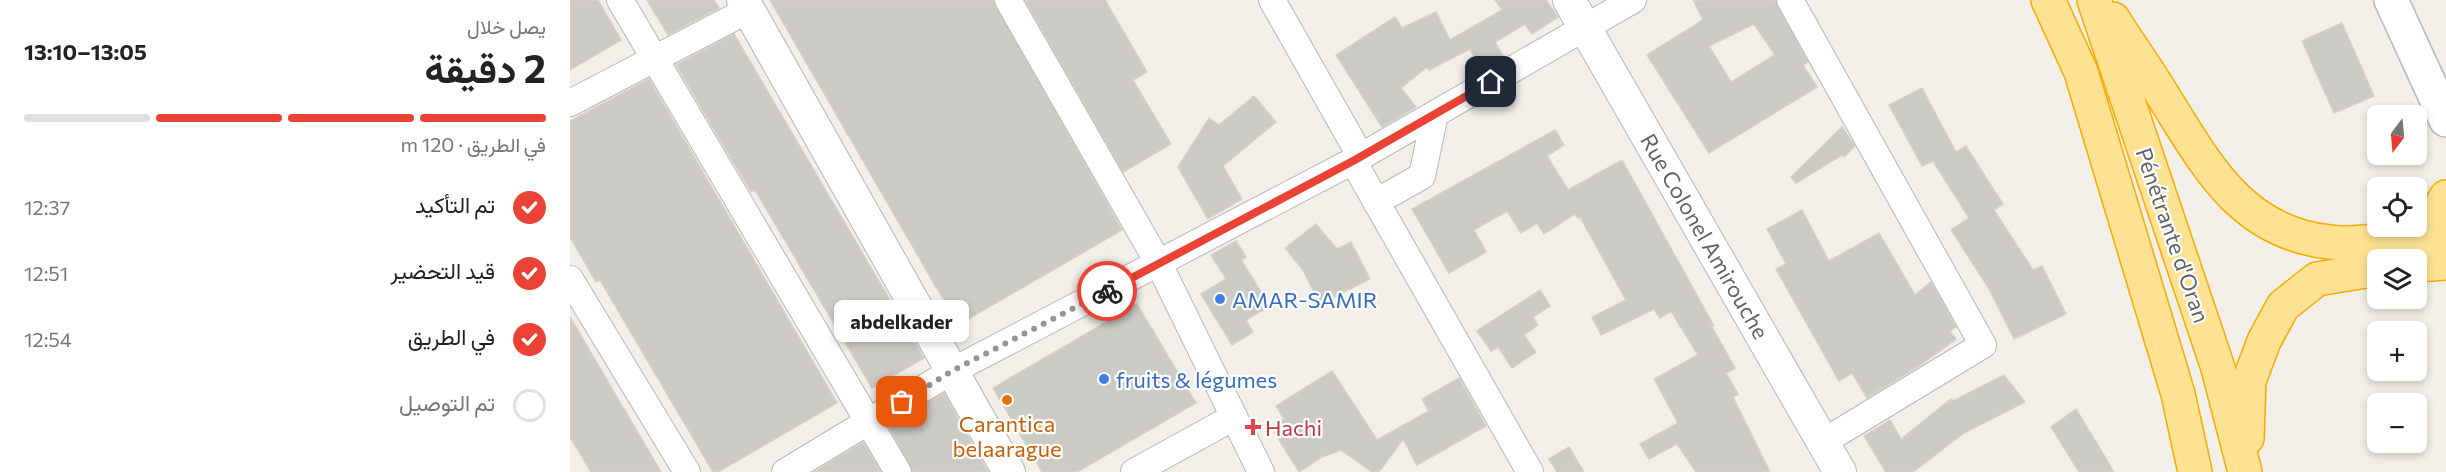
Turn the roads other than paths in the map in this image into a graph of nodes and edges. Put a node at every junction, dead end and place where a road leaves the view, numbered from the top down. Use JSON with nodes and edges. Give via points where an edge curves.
{"nodes":[{"id":1,"x":620,"y":0,"type":"edge"},
{"id":2,"x":1008,"y":0,"type":"edge"},
{"id":3,"x":1272,"y":0,"type":"edge"},
{"id":4,"x":1569,"y":0,"type":"edge"},
{"id":5,"x":1633,"y":0,"type":"edge"},
{"id":6,"x":1790,"y":0,"type":"edge"},
{"id":7,"x":2048,"y":0,"type":"edge"},
{"id":8,"x":2094,"y":0,"type":"edge"},
{"id":9,"x":2100,"y":0,"type":"edge"},
{"id":10,"x":2391,"y":0,"type":"edge"},
{"id":11,"x":746,"y":3,"type":"edge"},
{"id":12,"x":1585,"y":28,"type":"junction"},
{"id":13,"x":655,"y":58,"type":"junction"},
{"id":14,"x":570,"y":103,"type":"edge"},
{"id":15,"x":1435,"y":114,"type":"junction"},
{"id":16,"x":2446,"y":120,"type":"edge"},
{"id":17,"x":1357,"y":159,"type":"junction"},
{"id":18,"x":2446,"y":196,"type":"edge"},
{"id":19,"x":1376,"y":202,"type":"junction"},
{"id":20,"x":2435,"y":233,"type":"edge"},
{"id":21,"x":2446,"y":263,"type":"edge"},
{"id":22,"x":1159,"y":264,"type":"junction"},
{"id":23,"x":2427,"y":264,"type":"edge"},
{"id":24,"x":2367,"y":271,"type":"edge"},
{"id":25,"x":570,"y":279,"type":"edge"},
{"id":26,"x":952,"y":371,"type":"junction"},
{"id":27,"x":1234,"y":417,"type":"junction"},
{"id":28,"x":869,"y":422,"type":"junction"},
{"id":29,"x":1823,"y":442,"type":"junction"},
{"id":30,"x":687,"y":472,"type":"edge"},
{"id":31,"x":785,"y":472,"type":"edge"},
{"id":32,"x":898,"y":472,"type":"edge"},
{"id":33,"x":1009,"y":472,"type":"edge"},
{"id":34,"x":1134,"y":472,"type":"edge"},
{"id":35,"x":1261,"y":472,"type":"edge"},
{"id":36,"x":1530,"y":472,"type":"edge"},
{"id":37,"x":1840,"y":472,"type":"edge"},
{"id":38,"x":2196,"y":472,"type":"edge"},
{"id":39,"x":2245,"y":472,"type":"edge"},
{"id":40,"x":2253,"y":472,"type":"edge"}],
"edges":[{"from":1,"to":13,"type":"street"},
{"from":2,"to":22,"type":"street"},
{"from":3,"to":17,"type":"street"},
{"from":4,"to":12,"type":"street","name":"Rue Colonel Amirouche"},
{"from":5,"to":12,"type":"street"},
{"from":6,"to":29,"type":"street","via":[[1983,345]]},
{"from":7,"to":38,"type":"highway","name":"Pénétrante d'Oran","via":[[2081,72],[2178,394]]},
{"from":8,"to":39,"type":"highway","name":"Pénétrante d'Oran","via":[[2218,368]]},
{"from":9,"to":20,"type":"highway","via":[[2205,164],[2223,187],[2270,225],[2297,237],[2330,243]]},
{"from":10,"to":16,"type":"main road"},
{"from":11,"to":13,"type":"street"},
{"from":11,"to":26,"type":"street"},
{"from":12,"to":15,"type":"street"},
{"from":12,"to":29,"type":"street","name":"Rue Colonel Amirouche"},
{"from":13,"to":14,"type":"street"},
{"from":13,"to":28,"type":"street"},
{"from":15,"to":17,"type":"street"},
{"from":15,"to":19,"type":"street","via":[[1422,176]]},
{"from":17,"to":19,"type":"street"},
{"from":17,"to":22,"type":"street"},
{"from":18,"to":20,"type":"highway"},
{"from":19,"to":36,"type":"street"},
{"from":21,"to":23,"type":"highway"},
{"from":22,"to":26,"type":"street"},
{"from":22,"to":27,"type":"street"},
{"from":24,"to":40,"type":"highway","via":[[2318,279],[2283,306],[2249,381],[2246,429]]},
{"from":25,"to":30,"type":"street"},
{"from":26,"to":28,"type":"street"},
{"from":26,"to":33,"type":"street"},
{"from":27,"to":34,"type":"street"},
{"from":27,"to":35,"type":"street"},
{"from":28,"to":31,"type":"street"},
{"from":28,"to":32,"type":"street"},
{"from":29,"to":37,"type":"street","name":"Rue Colonel Amirouche"}]}
